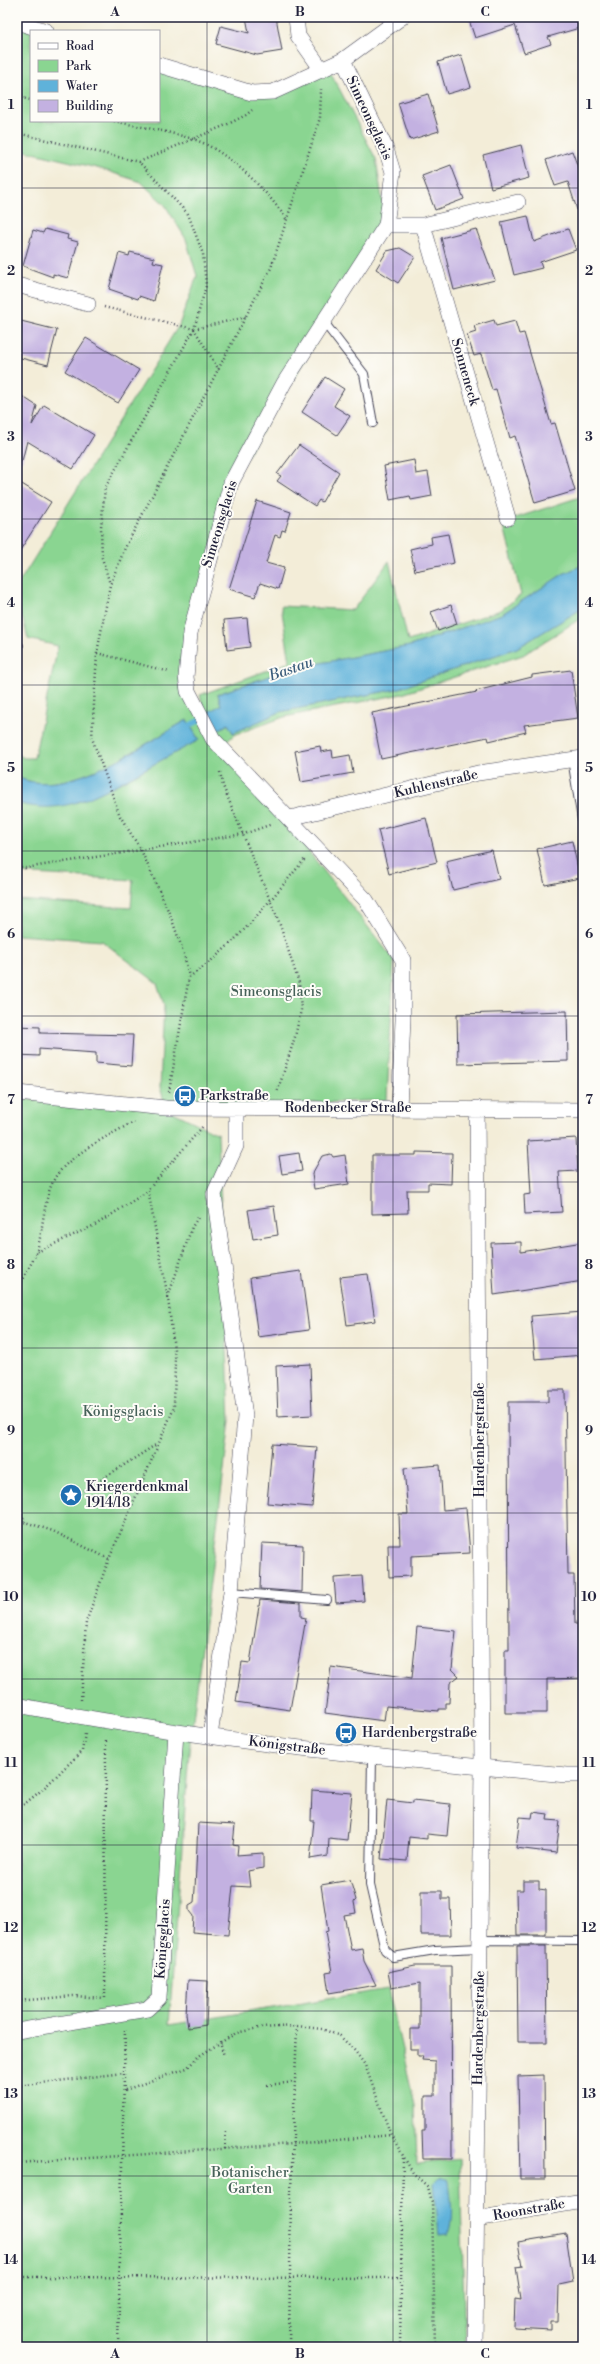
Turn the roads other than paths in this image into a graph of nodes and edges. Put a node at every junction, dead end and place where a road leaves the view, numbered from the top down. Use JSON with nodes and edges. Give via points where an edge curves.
{"nodes":[{"id":1,"x":296,"y":17,"type":"edge"},
{"id":2,"x":402,"y":17,"type":"edge"},
{"id":3,"x":17,"y":22,"type":"edge"},
{"id":4,"x":43,"y":30,"type":"edge"},
{"id":5,"x":343,"y":60,"type":"junction"},
{"id":6,"x":160,"y":65,"type":"edge"},
{"id":7,"x":322,"y":70,"type":"junction"},
{"id":8,"x":518,"y":202,"type":"dead end"},
{"id":9,"x":386,"y":225,"type":"junction"},
{"id":10,"x":423,"y":225,"type":"junction"},
{"id":11,"x":17,"y":285,"type":"edge"},
{"id":12,"x":88,"y":304,"type":"road end"},
{"id":13,"x":323,"y":321,"type":"junction"},
{"id":14,"x":373,"y":423,"type":"dead end"},
{"id":15,"x":508,"y":518,"type":"dead end"},
{"id":16,"x":578,"y":759,"type":"edge"},
{"id":17,"x":290,"y":818,"type":"junction"},
{"id":18,"x":582,"y":826,"type":"edge"},
{"id":19,"x":17,"y":1093,"type":"edge"},
{"id":20,"x":399,"y":1108,"type":"junction"},
{"id":21,"x":477,"y":1108,"type":"junction"},
{"id":22,"x":236,"y":1109,"type":"junction"},
{"id":23,"x":583,"y":1110,"type":"edge"},
{"id":24,"x":231,"y":1592,"type":"junction"},
{"id":25,"x":327,"y":1600,"type":"dead end"},
{"id":26,"x":17,"y":1705,"type":"edge"},
{"id":27,"x":176,"y":1732,"type":"junction"},
{"id":28,"x":210,"y":1736,"type":"junction"},
{"id":29,"x":372,"y":1756,"type":"junction"},
{"id":30,"x":482,"y":1767,"type":"junction"},
{"id":31,"x":583,"y":1775,"type":"edge"},
{"id":32,"x":583,"y":1941,"type":"edge"},
{"id":33,"x":480,"y":1944,"type":"junction"},
{"id":34,"x":17,"y":2031,"type":"edge"},
{"id":35,"x":583,"y":2201,"type":"edge"},
{"id":36,"x":476,"y":2219,"type":"junction"},
{"id":37,"x":475,"y":2347,"type":"edge"}],
"edges":[{"from":1,"to":7,"type":"street","via":[[298,36]]},
{"from":2,"to":5,"type":"street"},
{"from":3,"to":4,"type":"street"},
{"from":5,"to":7,"type":"street","name":"Simeonsglacis"},
{"from":5,"to":9,"type":"street","name":"Simeonsglacis","via":[[386,149],[393,172]]},
{"from":6,"to":7,"type":"street","name":"Simeonsglacis","via":[[252,94],[272,92]]},
{"from":8,"to":10,"type":"street"},
{"from":9,"to":10,"type":"street"},
{"from":9,"to":13,"type":"street","name":"Simeonsglacis"},
{"from":10,"to":15,"type":"street","name":"Sonneneck"},
{"from":11,"to":12,"type":"street"},
{"from":13,"to":14,"type":"lane","via":[[364,374]]},
{"from":13,"to":17,"type":"street","name":"Simeonsglacis","via":[[284,383],[230,483],[190,633],[187,684],[213,739]]},
{"from":16,"to":17,"type":"street","name":"Kuhlenstraße","via":[[478,773]]},
{"from":16,"to":18,"type":"lane"},
{"from":17,"to":20,"type":"street","via":[[366,900],[403,960]]},
{"from":19,"to":22,"type":"street","name":"Rodenbecker Straße","via":[[166,1108]]},
{"from":20,"to":21,"type":"street","name":"Rodenbecker Straße"},
{"from":20,"to":22,"type":"street","name":"Rodenbecker Straße"},
{"from":21,"to":23,"type":"street","name":"Rodenbecker Straße"},
{"from":21,"to":30,"type":"street","name":"Hardenbergstraße"},
{"from":22,"to":24,"type":"street","via":[[236,1146],[214,1194],[245,1416]]},
{"from":24,"to":25,"type":"lane"},
{"from":24,"to":28,"type":"street"},
{"from":26,"to":27,"type":"street","name":"Königstraße"},
{"from":27,"to":28,"type":"street","name":"Königstraße"},
{"from":27,"to":34,"type":"street","name":"Königsglacis","via":[[159,1998],[147,2009]]},
{"from":28,"to":29,"type":"street","name":"Königstraße"},
{"from":29,"to":30,"type":"street","name":"Königstraße"},
{"from":29,"to":33,"type":"lane","via":[[370,1885],[385,1950],[393,1957]]},
{"from":30,"to":31,"type":"street","name":"Königstraße"},
{"from":30,"to":33,"type":"street","name":"Hardenbergstraße"},
{"from":32,"to":33,"type":"lane"},
{"from":33,"to":36,"type":"street","name":"Hardenbergstraße"},
{"from":35,"to":36,"type":"street","name":"Roonstraße"},
{"from":36,"to":37,"type":"street","name":"Hardenbergstraße"}]}
